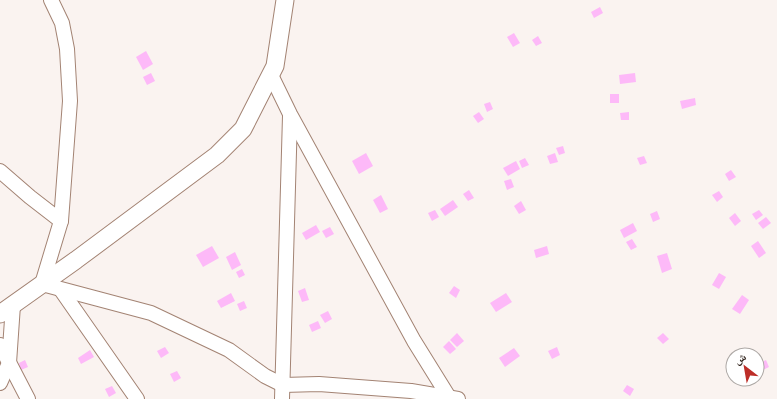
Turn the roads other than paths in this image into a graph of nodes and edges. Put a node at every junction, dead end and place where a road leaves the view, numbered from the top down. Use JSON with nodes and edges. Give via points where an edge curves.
{"nodes":[{"id":1,"x":51,"y":0,"type":"edge"},
{"id":2,"x":285,"y":0,"type":"edge"},
{"id":3,"x":270,"y":74,"type":"junction"},
{"id":4,"x":290,"y":114,"type":"junction"},
{"id":5,"x":0,"y":171,"type":"edge"},
{"id":6,"x":61,"y":221,"type":"junction"},
{"id":7,"x":42,"y":284,"type":"junction"},
{"id":8,"x":61,"y":290,"type":"junction"},
{"id":9,"x":7,"y":309,"type":"edge"},
{"id":10,"x":0,"y":345,"type":"edge"},
{"id":11,"x":9,"y":363,"type":"junction"},
{"id":12,"x":0,"y":383,"type":"edge"},
{"id":13,"x":282,"y":392,"type":"edge"},
{"id":14,"x":452,"y":398,"type":"edge"},
{"id":15,"x":28,"y":399,"type":"edge"},
{"id":16,"x":137,"y":399,"type":"edge"}],
"edges":[{"from":1,"to":6,"type":"street","via":[[62,23],[67,50],[70,101]]},
{"from":2,"to":3,"type":"street","via":[[275,66]]},
{"from":3,"to":4,"type":"street"},
{"from":3,"to":7,"type":"street","via":[[243,130],[217,155]]},
{"from":4,"to":13,"type":"street"},
{"from":4,"to":14,"type":"street","via":[[414,341]]},
{"from":5,"to":6,"type":"street"},
{"from":6,"to":7,"type":"street"},
{"from":7,"to":8,"type":"street"},
{"from":7,"to":9,"type":"street"},
{"from":8,"to":13,"type":"street","via":[[151,313],[229,350]]},
{"from":8,"to":16,"type":"street"},
{"from":9,"to":11,"type":"street"},
{"from":10,"to":11,"type":"street"},
{"from":11,"to":12,"type":"street"},
{"from":11,"to":15,"type":"street"},
{"from":13,"to":14,"type":"street","via":[[319,384],[411,391]]}]}
